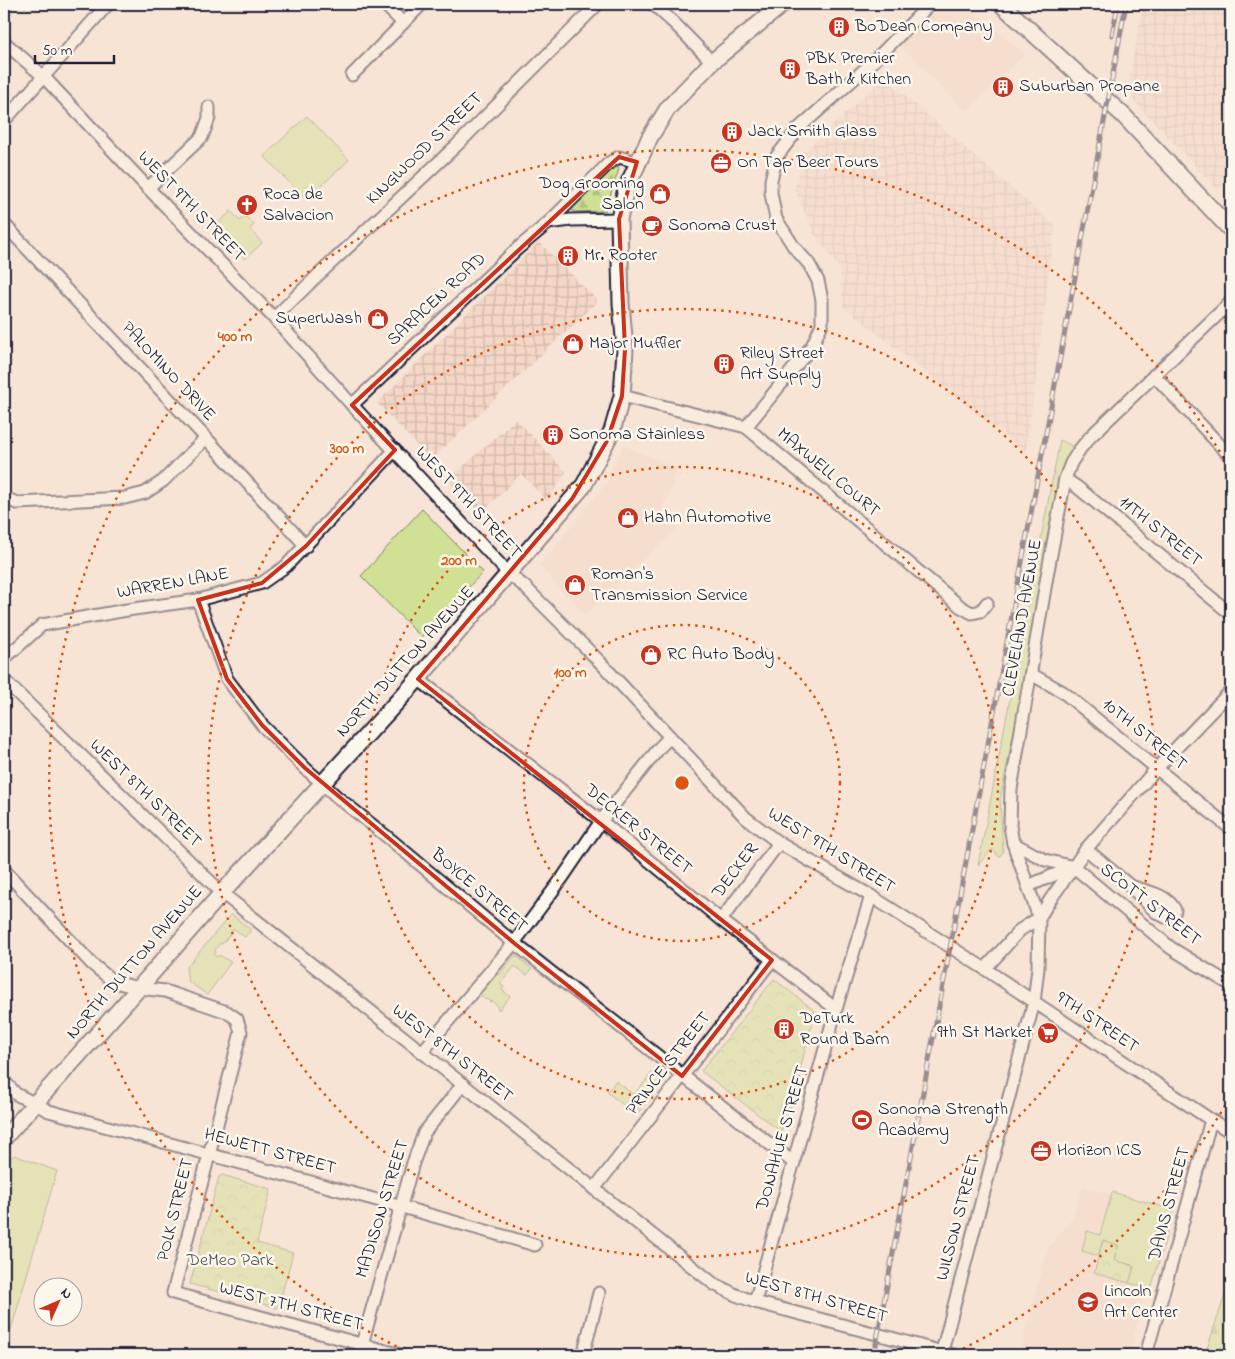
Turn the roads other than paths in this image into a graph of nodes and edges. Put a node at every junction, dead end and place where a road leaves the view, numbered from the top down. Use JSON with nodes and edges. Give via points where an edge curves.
{"nodes":[{"id":1,"x":108,"y":4,"type":"edge"},
{"id":2,"x":384,"y":4,"type":"edge"},
{"id":3,"x":422,"y":4,"type":"edge"},
{"id":4,"x":598,"y":4,"type":"edge"},
{"id":5,"x":653,"y":4,"type":"edge"},
{"id":6,"x":782,"y":4,"type":"edge"},
{"id":7,"x":930,"y":4,"type":"edge"},
{"id":8,"x":1001,"y":4,"type":"edge"},
{"id":9,"x":403,"y":23,"type":"junction"},
{"id":10,"x":4,"y":42,"type":"edge"},
{"id":11,"x":712,"y":62,"type":"junction"},
{"id":12,"x":352,"y":75,"type":"dead end"},
{"id":13,"x":43,"y":76,"type":"junction"},
{"id":14,"x":209,"y":107,"type":"dead end"},
{"id":15,"x":4,"y":121,"type":"edge"},
{"id":16,"x":637,"y":162,"type":"junction"},
{"id":17,"x":148,"y":188,"type":"junction"},
{"id":18,"x":619,"y":219,"type":"junction"},
{"id":19,"x":548,"y":223,"type":"junction"},
{"id":20,"x":4,"y":224,"type":"edge"},
{"id":21,"x":1231,"y":230,"type":"edge"},
{"id":22,"x":1231,"y":302,"type":"edge"},
{"id":23,"x":274,"y":318,"type":"junction"},
{"id":24,"x":1154,"y":375,"type":"junction"},
{"id":25,"x":622,"y":396,"type":"junction"},
{"id":26,"x":352,"y":405,"type":"junction"},
{"id":27,"x":746,"y":427,"type":"junction"},
{"id":28,"x":206,"y":438,"type":"junction"},
{"id":29,"x":395,"y":450,"type":"junction"},
{"id":30,"x":1231,"y":457,"type":"edge"},
{"id":31,"x":1065,"y":479,"type":"junction"},
{"id":32,"x":4,"y":498,"type":"edge"},
{"id":33,"x":306,"y":546,"type":"junction"},
{"id":34,"x":510,"y":574,"type":"junction"},
{"id":35,"x":198,"y":600,"type":"junction"},
{"id":36,"x":986,"y":603,"type":"dead end"},
{"id":37,"x":1231,"y":614,"type":"edge"},
{"id":38,"x":4,"y":659,"type":"edge"},
{"id":39,"x":1031,"y":674,"type":"junction"},
{"id":40,"x":418,"y":679,"type":"junction"},
{"id":41,"x":4,"y":680,"type":"edge"},
{"id":42,"x":1231,"y":691,"type":"edge"},
{"id":43,"x":670,"y":737,"type":"junction"},
{"id":44,"x":1157,"y":768,"type":"junction"},
{"id":45,"x":321,"y":783,"type":"junction"},
{"id":46,"x":601,"y":821,"type":"junction"},
{"id":47,"x":1231,"y":829,"type":"edge"},
{"id":48,"x":779,"y":843,"type":"junction"},
{"id":49,"x":1013,"y":843,"type":"junction"},
{"id":50,"x":1086,"y":848,"type":"junction"},
{"id":51,"x":1074,"y":867,"type":"junction"},
{"id":52,"x":4,"y":870,"type":"edge"},
{"id":53,"x":1028,"y":886,"type":"junction"},
{"id":54,"x":1130,"y":886,"type":"dead end"},
{"id":55,"x":222,"y":893,"type":"junction"},
{"id":56,"x":870,"y":896,"type":"junction"},
{"id":57,"x":1039,"y":918,"type":"junction"},
{"id":58,"x":721,"y":920,"type":"junction"},
{"id":59,"x":514,"y":943,"type":"junction"},
{"id":60,"x":943,"y":943,"type":"joint"},
{"id":61,"x":772,"y":960,"type":"junction"},
{"id":62,"x":985,"y":969,"type":"junction"},
{"id":63,"x":1231,"y":985,"type":"edge"},
{"id":64,"x":139,"y":988,"type":"junction"},
{"id":65,"x":1034,"y":1002,"type":"junction"},
{"id":66,"x":836,"y":1009,"type":"junction"},
{"id":67,"x":422,"y":1052,"type":"junction"},
{"id":68,"x":682,"y":1076,"type":"junction"},
{"id":69,"x":4,"y":1081,"type":"edge"},
{"id":70,"x":463,"y":1084,"type":"junction"},
{"id":71,"x":35,"y":1104,"type":"junction"},
{"id":72,"x":1211,"y":1120,"type":"junction"},
{"id":73,"x":1231,"y":1132,"type":"edge"},
{"id":74,"x":4,"y":1138,"type":"edge"},
{"id":75,"x":208,"y":1154,"type":"junction"},
{"id":76,"x":794,"y":1163,"type":"junction"},
{"id":77,"x":594,"y":1189,"type":"junction"},
{"id":78,"x":400,"y":1206,"type":"junction"},
{"id":79,"x":535,"y":1245,"type":"dead end"},
{"id":80,"x":173,"y":1293,"type":"joint"},
{"id":81,"x":599,"y":1293,"type":"dead end"},
{"id":82,"x":755,"y":1302,"type":"junction"},
{"id":83,"x":360,"y":1350,"type":"edge"},
{"id":84,"x":945,"y":1354,"type":"edge"},
{"id":85,"x":401,"y":1355,"type":"edge"},
{"id":86,"x":583,"y":1355,"type":"edge"},
{"id":87,"x":1146,"y":1355,"type":"edge"}],
"edges":[{"from":1,"to":13,"type":"street"},
{"from":2,"to":9,"type":"street"},
{"from":3,"to":9,"type":"street"},
{"from":4,"to":23,"type":"street","name":"KINGWOOD STREET","via":[[457,145]]},
{"from":5,"to":11,"type":"street"},
{"from":6,"to":11,"type":"main road","name":"NORTH DUTTON AVENUE"},
{"from":7,"to":27,"type":"street","via":[[875,60],[799,128],[777,156],[771,180],[776,220],[818,281],[822,324],[812,346]]},
{"from":8,"to":21,"type":"main road","via":[[1124,116]]},
{"from":9,"to":12,"type":"street"},
{"from":10,"to":13,"type":"street","name":"WEST 9TH STREET"},
{"from":11,"to":16,"type":"main road","name":"NORTH DUTTON AVENUE","via":[[668,108]]},
{"from":13,"to":15,"type":"street"},
{"from":13,"to":17,"type":"street","name":"WEST 9TH STREET"},
{"from":14,"to":17,"type":"street","via":[[202,137]]},
{"from":16,"to":18,"type":"main road","name":"NORTH DUTTON AVENUE"},
{"from":16,"to":19,"type":"street","name":"SARACEN ROAD","via":[[619,158],[609,163]]},
{"from":17,"to":23,"type":"street","name":"WEST 9TH STREET"},
{"from":18,"to":19,"type":"street"},
{"from":18,"to":25,"type":"main road","name":"NORTH DUTTON AVENUE","via":[[625,349]]},
{"from":19,"to":26,"type":"street","name":"SARACEN ROAD"},
{"from":20,"to":28,"type":"street","name":"PALOMINO DRIVE"},
{"from":22,"to":24,"type":"street","name":"CLEVELAND AVENUE"},
{"from":23,"to":26,"type":"street","name":"WEST 9TH STREET"},
{"from":24,"to":30,"type":"street"},
{"from":24,"to":31,"type":"street","name":"CLEVELAND AVENUE","via":[[1080,448]]},
{"from":25,"to":27,"type":"street","name":"MAXWELL COURT"},
{"from":25,"to":34,"type":"main road","name":"NORTH DUTTON AVENUE","via":[[612,431],[584,485]]},
{"from":26,"to":29,"type":"street","name":"WEST 9TH STREET"},
{"from":27,"to":36,"type":"street","name":"MAXWELL COURT","via":[[961,607],[972,613],[981,611]]},
{"from":28,"to":32,"type":"street","via":[[163,481],[145,493],[125,498],[31,503],[17,503]]},
{"from":28,"to":33,"type":"street","name":"PALOMINO DRIVE"},
{"from":29,"to":33,"type":"street","name":"WARREN LANE"},
{"from":29,"to":34,"type":"street","name":"WEST 9TH STREET"},
{"from":31,"to":37,"type":"street","name":"11TH STREET"},
{"from":31,"to":39,"type":"street","name":"CLEVELAND AVENUE"},
{"from":33,"to":35,"type":"street","name":"WARREN LANE","via":[[262,583]]},
{"from":34,"to":40,"type":"main road","name":"NORTH DUTTON AVENUE"},
{"from":34,"to":43,"type":"street","name":"WEST 9TH STREET","via":[[599,661]]},
{"from":35,"to":38,"type":"street","name":"WARREN LANE","via":[[42,625]]},
{"from":35,"to":45,"type":"street","name":"BOYCE STREET","via":[[227,679],[262,725]]},
{"from":39,"to":44,"type":"street","name":"10TH STREET","via":[[1063,692]]},
{"from":39,"to":49,"type":"street","name":"CLEVELAND AVENUE","via":[[1011,789]]},
{"from":40,"to":45,"type":"main road","name":"NORTH DUTTON AVENUE"},
{"from":40,"to":46,"type":"street","name":"DECKER STREET"},
{"from":41,"to":55,"type":"street","name":"WEST 8TH STREET"},
{"from":42,"to":44,"type":"street"},
{"from":43,"to":46,"type":"street"},
{"from":43,"to":48,"type":"street","name":"WEST 9TH STREET","via":[[746,818]]},
{"from":44,"to":47,"type":"street","name":"10TH STREET"},
{"from":44,"to":50,"type":"street"},
{"from":45,"to":55,"type":"main road","name":"NORTH DUTTON AVENUE"},
{"from":45,"to":59,"type":"street","name":"BOYCE STREET"},
{"from":46,"to":58,"type":"street","name":"DECKER STREET"},
{"from":46,"to":59,"type":"street"},
{"from":48,"to":56,"type":"street","name":"WEST 9TH STREET"},
{"from":48,"to":58,"type":"street","name":"DECKER"},
{"from":49,"to":51,"type":"street","via":[[1045,860]]},
{"from":49,"to":53,"type":"street","name":"CLEVELAND AVENUE"},
{"from":50,"to":51,"type":"street"},
{"from":50,"to":54,"type":"street"},
{"from":51,"to":53,"type":"street"},
{"from":51,"to":57,"type":"street"},
{"from":51,"to":63,"type":"street","name":"SCOTT STREET","via":[[1171,948]]},
{"from":52,"to":64,"type":"street","via":[[92,964],[114,982]]},
{"from":53,"to":57,"type":"street","name":"CLEVELAND AVENUE"},
{"from":55,"to":64,"type":"main road","name":"NORTH DUTTON AVENUE"},
{"from":55,"to":67,"type":"street","name":"WEST 8TH STREET"},
{"from":56,"to":60,"type":"street","name":"WEST 9TH STREET"},
{"from":56,"to":66,"type":"street","name":"DONAHUE STREET"},
{"from":57,"to":62,"type":"street","via":[[1020,930]]},
{"from":57,"to":65,"type":"street","name":"CLEVELAND AVENUE"},
{"from":58,"to":61,"type":"street","name":"DECKER STREET"},
{"from":59,"to":67,"type":"street"},
{"from":59,"to":68,"type":"street","name":"BOYCE STREET"},
{"from":60,"to":62,"type":"street","name":"9TH STREET"},
{"from":61,"to":66,"type":"street","name":"DECKER STREET"},
{"from":61,"to":68,"type":"street","name":"PRINCE STREET"},
{"from":62,"to":65,"type":"street","name":"9TH STREET"},
{"from":64,"to":71,"type":"main road","name":"NORTH DUTTON AVENUE"},
{"from":64,"to":75,"type":"street","name":"POLK STREET","via":[[165,991],[227,1012],[237,1019],[241,1032]]},
{"from":65,"to":72,"type":"street","name":"9TH STREET"},
{"from":65,"to":84,"type":"street","name":"WILSON STREET"},
{"from":66,"to":76,"type":"street","name":"DONAHUE STREET"},
{"from":67,"to":70,"type":"street","name":"WEST 8TH STREET"},
{"from":68,"to":76,"type":"street","name":"BOYCE STREET"},
{"from":68,"to":77,"type":"street","name":"PRINCE STREET"},
{"from":69,"to":71,"type":"street","name":"HEWETT STREET","via":[[16,1094]]},
{"from":70,"to":77,"type":"street","name":"WEST 8TH STREET"},
{"from":70,"to":78,"type":"street","name":"MADISON STREET","via":[[424,1133]]},
{"from":71,"to":74,"type":"main road","name":"NORTH DUTTON AVENUE"},
{"from":71,"to":75,"type":"street","name":"HEWETT STREET","via":[[49,1111]]},
{"from":72,"to":73,"type":"street","name":"9TH STREET"},
{"from":72,"to":87,"type":"street","name":"DAVIS STREET","via":[[1173,1276]]},
{"from":75,"to":78,"type":"street","name":"HEWETT STREET"},
{"from":75,"to":80,"type":"street","name":"POLK STREET"},
{"from":76,"to":82,"type":"street","name":"DONAHUE STREET"},
{"from":77,"to":82,"type":"street","name":"WEST 8TH STREET","via":[[714,1284]]},
{"from":78,"to":79,"type":"street","name":"HEWETT STREET"},
{"from":78,"to":83,"type":"street","name":"MADISON STREET"},
{"from":80,"to":83,"type":"street","name":"WEST 7TH STREET"},
{"from":81,"to":86,"type":"street"},
{"from":82,"to":84,"type":"street","name":"WEST 8TH STREET"},
{"from":83,"to":85,"type":"street","name":"WEST 7TH STREET"}]}
